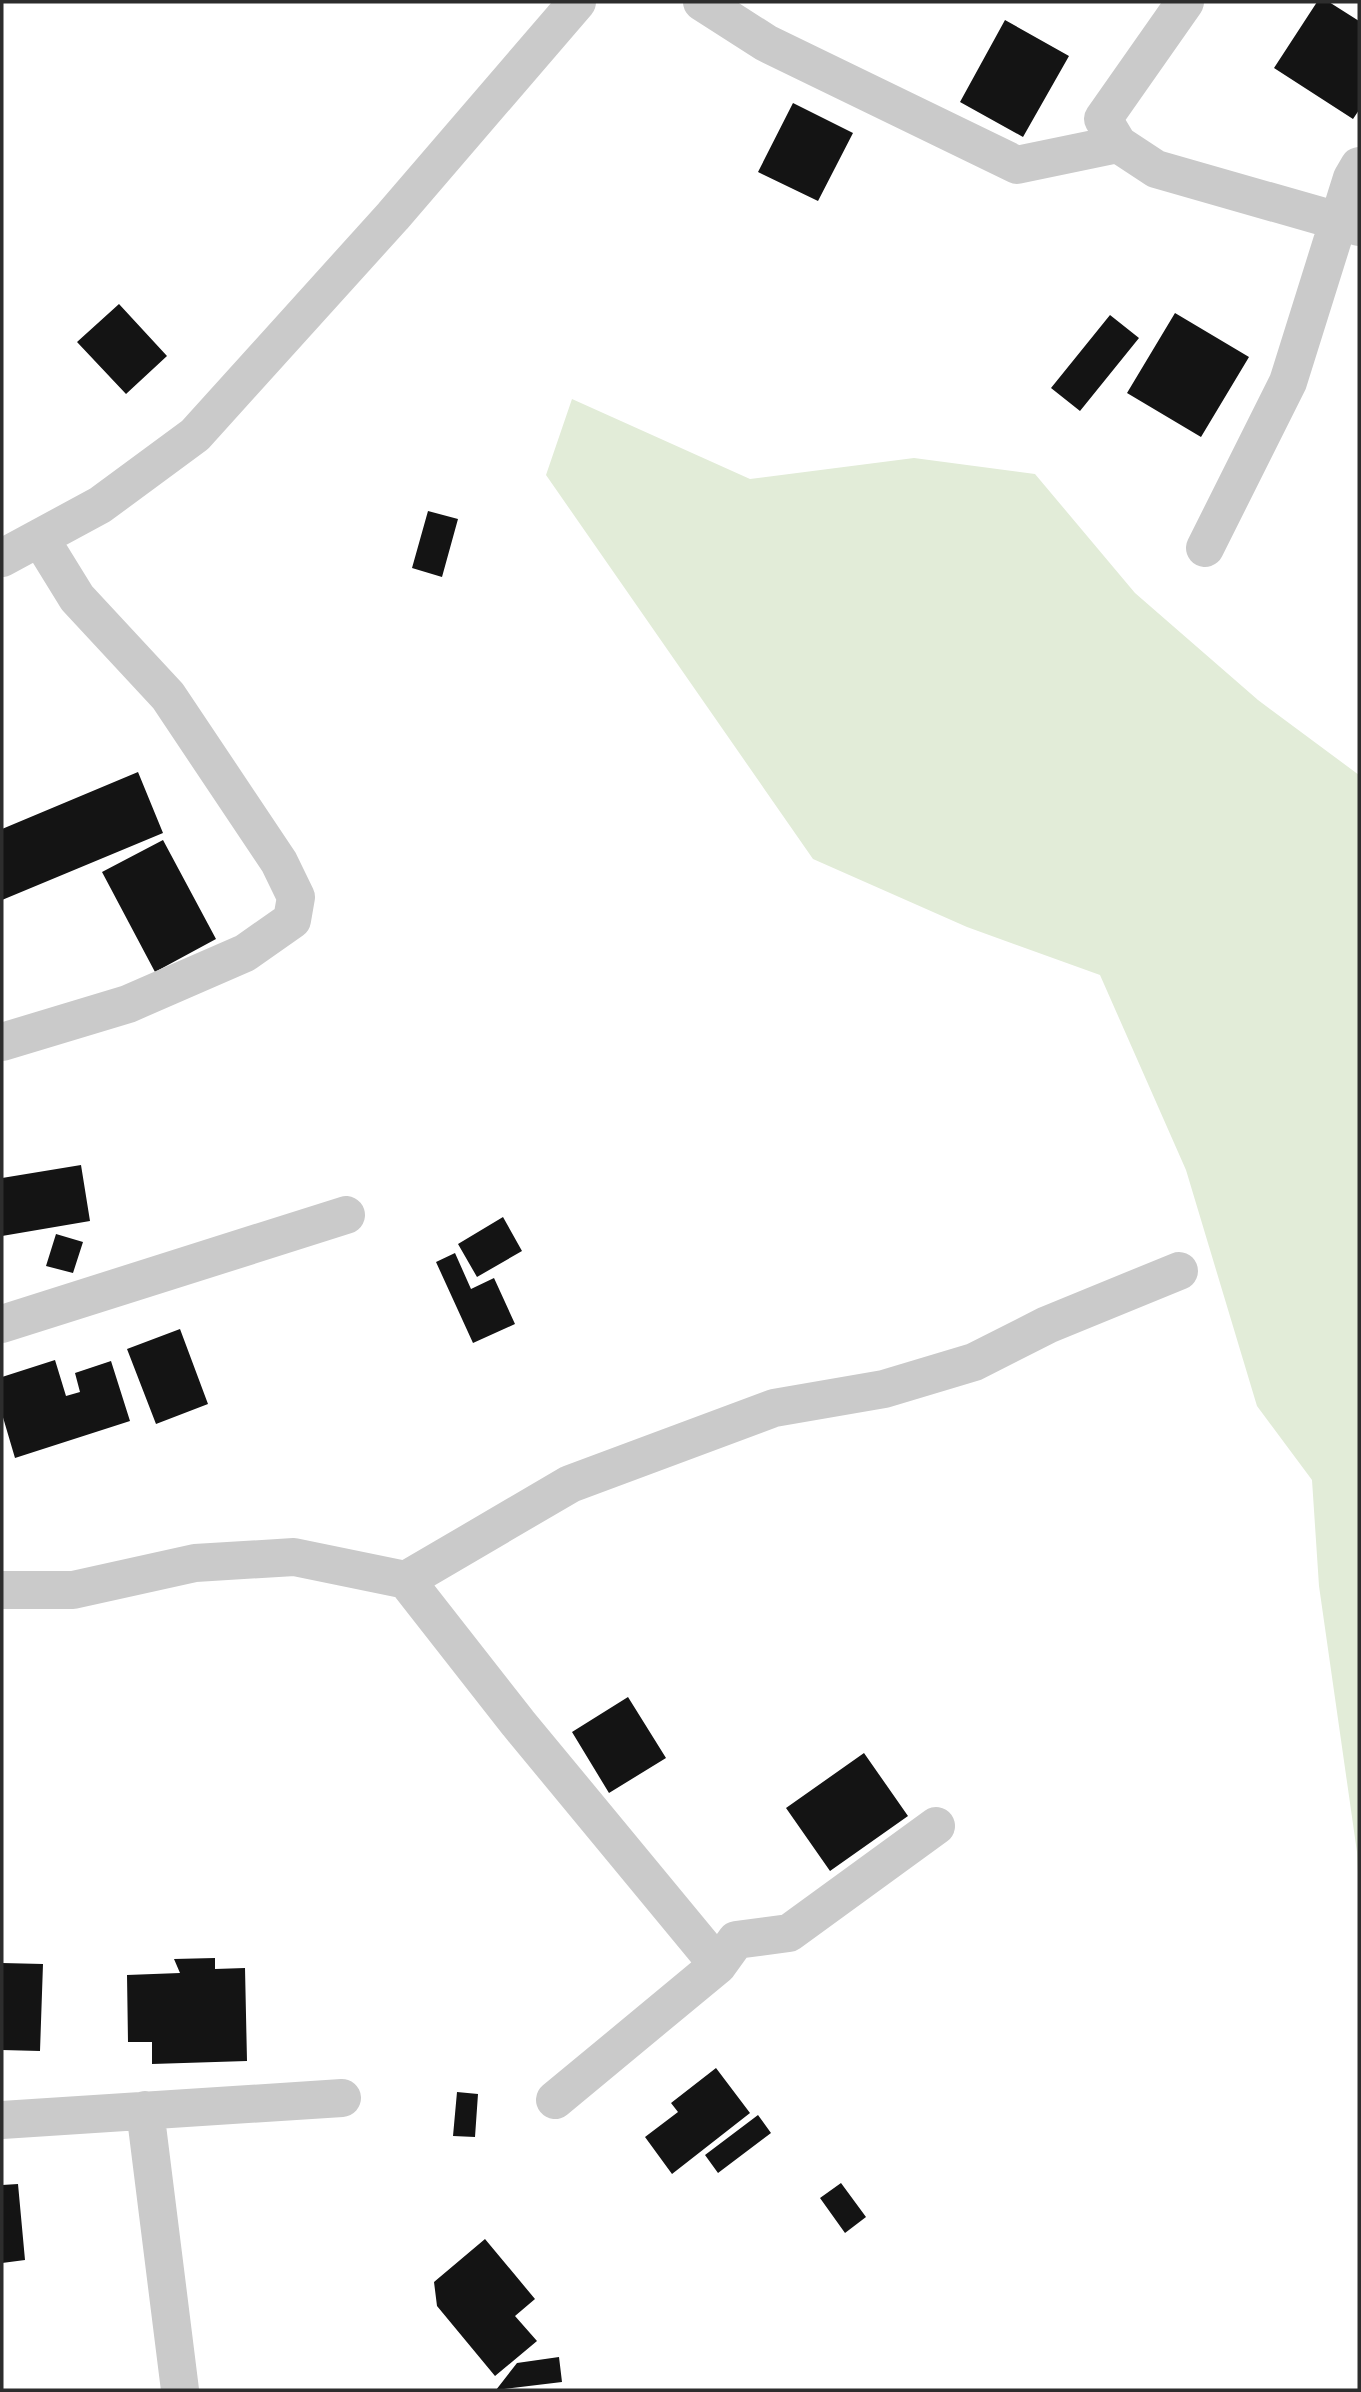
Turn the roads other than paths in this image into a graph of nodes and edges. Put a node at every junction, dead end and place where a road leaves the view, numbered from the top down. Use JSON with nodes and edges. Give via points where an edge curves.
{"nodes":[{"id":1,"x":577,"y":2,"type":"edge"},
{"id":2,"x":702,"y":2,"type":"edge"},
{"id":3,"x":1185,"y":2,"type":"edge"},
{"id":4,"x":1118,"y":144,"type":"junction"},
{"id":5,"x":1359,"y":166,"type":"edge"},
{"id":6,"x":1349,"y":225,"type":"edge"},
{"id":7,"x":40,"y":538,"type":"junction"},
{"id":8,"x":1205,"y":548,"type":"dead end"},
{"id":9,"x":2,"y":558,"type":"edge"},
{"id":10,"x":2,"y":1042,"type":"edge"},
{"id":11,"x":346,"y":1215,"type":"dead end"},
{"id":12,"x":1179,"y":1272,"type":"dead end"},
{"id":13,"x":2,"y":1324,"type":"edge"},
{"id":14,"x":406,"y":1580,"type":"junction"},
{"id":15,"x":2,"y":1590,"type":"edge"},
{"id":16,"x":936,"y":1826,"type":"dead end"},
{"id":17,"x":718,"y":1965,"type":"junction"},
{"id":18,"x":342,"y":2098,"type":"dead end"},
{"id":19,"x":555,"y":2100,"type":"dead end"},
{"id":20,"x":145,"y":2110,"type":"junction"},
{"id":21,"x":2,"y":2120,"type":"edge"},
{"id":22,"x":180,"y":2390,"type":"edge"}],
"edges":[{"from":1,"to":7,"type":"street","via":[[393,216],[195,435],[100,505]]},
{"from":2,"to":4,"type":"street","via":[[766,43],[1017,165]]},
{"from":3,"to":4,"type":"street","via":[[1103,119]]},
{"from":4,"to":6,"type":"street","via":[[1156,169]]},
{"from":5,"to":6,"type":"street","via":[[1352,178]]},
{"from":6,"to":8,"type":"street","via":[[1288,382]]},
{"from":7,"to":9,"type":"street"},
{"from":7,"to":10,"type":"street","via":[[77,598],[168,696],[279,862],[296,897],[292,920],[245,953],[128,1004]]},
{"from":11,"to":13,"type":"street"},
{"from":12,"to":14,"type":"street","via":[[1047,1325],[974,1362],[884,1389],[774,1408],[570,1484]]},
{"from":14,"to":15,"type":"street","via":[[294,1557],[195,1563],[73,1590]]},
{"from":14,"to":17,"type":"street"},
{"from":16,"to":17,"type":"street","via":[[789,1933],[736,1940]]},
{"from":17,"to":19,"type":"street"},
{"from":18,"to":20,"type":"street"},
{"from":20,"to":21,"type":"street"},
{"from":20,"to":22,"type":"street"}]}
